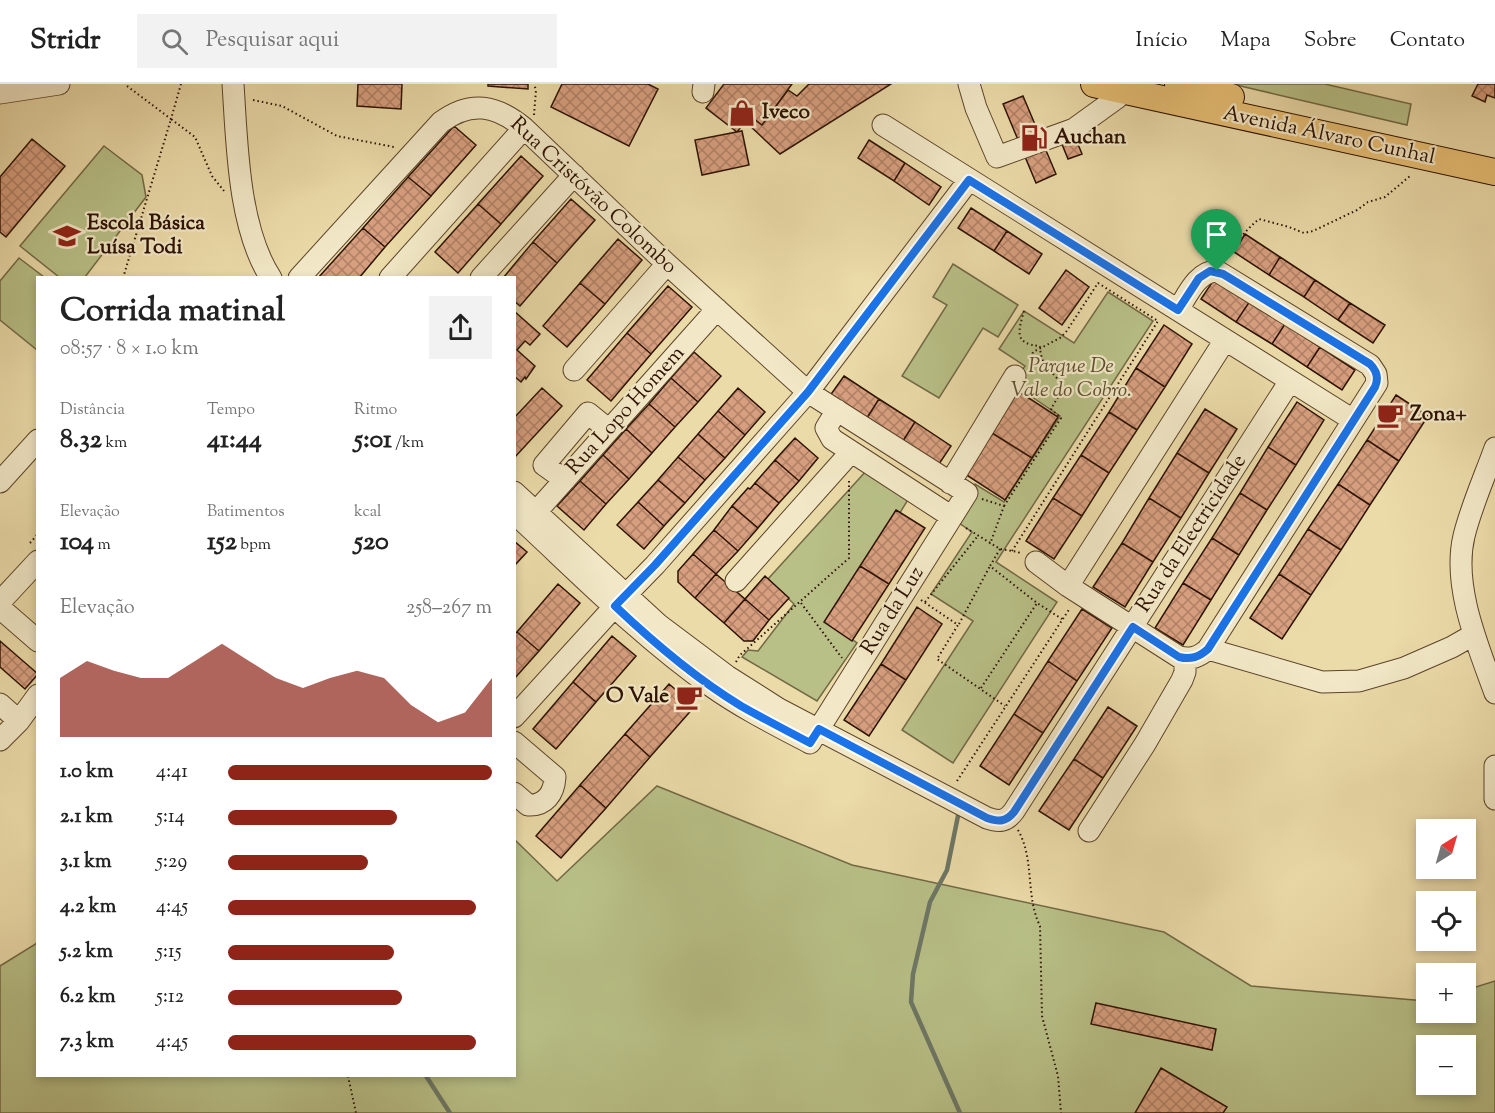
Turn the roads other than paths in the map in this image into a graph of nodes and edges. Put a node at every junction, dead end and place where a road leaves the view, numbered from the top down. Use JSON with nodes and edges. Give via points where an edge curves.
{"nodes":[{"id":1,"x":234,"y":84,"type":"edge"},
{"id":2,"x":969,"y":84,"type":"edge"},
{"id":3,"x":1093,"y":84,"type":"edge"},
{"id":4,"x":1178,"y":84,"type":"edge"},
{"id":5,"x":46,"y":85,"type":"edge"},
{"id":6,"x":0,"y":93,"type":"edge"},
{"id":7,"x":1117,"y":98,"type":"junction"},
{"id":8,"x":528,"y":123,"type":"junction"},
{"id":9,"x":883,"y":125,"type":"dead end"},
{"id":10,"x":1352,"y":142,"type":"junction"},
{"id":11,"x":1495,"y":157,"type":"edge"},
{"id":12,"x":1495,"y":172,"type":"edge"},
{"id":13,"x":574,"y":175,"type":"junction"},
{"id":14,"x":969,"y":180,"type":"junction"},
{"id":15,"x":667,"y":264,"type":"junction"},
{"id":16,"x":270,"y":276,"type":"edge"},
{"id":17,"x":301,"y":276,"type":"edge"},
{"id":18,"x":392,"y":276,"type":"edge"},
{"id":19,"x":483,"y":276,"type":"edge"},
{"id":20,"x":717,"y":309,"type":"junction"},
{"id":21,"x":1178,"y":310,"type":"junction"},
{"id":22,"x":1225,"y":340,"type":"junction"},
{"id":23,"x":574,"y":370,"type":"dead end"},
{"id":24,"x":1015,"y":376,"type":"road end"},
{"id":25,"x":1290,"y":381,"type":"junction"},
{"id":26,"x":808,"y":392,"type":"junction"},
{"id":27,"x":837,"y":410,"type":"junction"},
{"id":28,"x":1353,"y":420,"type":"junction"},
{"id":29,"x":36,"y":442,"type":"edge"},
{"id":30,"x":1495,"y":448,"type":"edge"},
{"id":31,"x":850,"y":452,"type":"junction"},
{"id":32,"x":0,"y":482,"type":"edge"},
{"id":33,"x":958,"y":488,"type":"junction"},
{"id":34,"x":516,"y":494,"type":"edge"},
{"id":35,"x":536,"y":512,"type":"junction"},
{"id":36,"x":516,"y":515,"type":"edge"},
{"id":37,"x":952,"y":517,"type":"junction"},
{"id":38,"x":34,"y":552,"type":"edge"},
{"id":39,"x":1036,"y":562,"type":"road end"},
{"id":40,"x":736,"y":581,"type":"dead end"},
{"id":41,"x":1074,"y":589,"type":"junction"},
{"id":42,"x":620,"y":600,"type":"junction"},
{"id":43,"x":0,"y":602,"type":"edge"},
{"id":44,"x":0,"y":608,"type":"edge"},
{"id":45,"x":1133,"y":627,"type":"junction"},
{"id":46,"x":1473,"y":635,"type":"junction"},
{"id":47,"x":36,"y":639,"type":"edge"},
{"id":48,"x":1208,"y":649,"type":"junction"},
{"id":49,"x":1185,"y":659,"type":"junction"},
{"id":50,"x":1495,"y":693,"type":"edge"},
{"id":51,"x":36,"y":698,"type":"edge"},
{"id":52,"x":0,"y":704,"type":"edge"},
{"id":53,"x":516,"y":715,"type":"edge"},
{"id":54,"x":19,"y":721,"type":"junction"},
{"id":55,"x":819,"y":729,"type":"junction"},
{"id":56,"x":0,"y":740,"type":"edge"},
{"id":57,"x":516,"y":744,"type":"edge"},
{"id":58,"x":1495,"y":766,"type":"edge"},
{"id":59,"x":516,"y":795,"type":"edge"},
{"id":60,"x":1495,"y":799,"type":"edge"},
{"id":61,"x":1089,"y":831,"type":"dead end"}],
"edges":[{"from":1,"to":16,"type":"street","via":[[248,224],[256,251]]},
{"from":2,"to":7,"type":"street","via":[[998,157],[1074,129]]},
{"from":3,"to":7,"type":"street"},
{"from":3,"to":10,"type":"main road","name":"Avenida Álvaro Cunhal"},
{"from":4,"to":11,"type":"main road","name":"Avenida Álvaro Cunhal"},
{"from":5,"to":6,"type":"street"},
{"from":7,"to":10,"type":"street","via":[[1305,141],[1338,146]]},
{"from":8,"to":13,"type":"street","name":"Rua Cristóvão Colombo"},
{"from":8,"to":17,"type":"street","name":"Rua Cristóvão Colombo","via":[[493,109],[479,108],[463,110],[441,122]]},
{"from":8,"to":18,"type":"street"},
{"from":9,"to":14,"type":"street"},
{"from":10,"to":12,"type":"main road","name":"Avenida Álvaro Cunhal"},
{"from":13,"to":15,"type":"street","name":"Rua Cristóvão Colombo"},
{"from":13,"to":19,"type":"street"},
{"from":14,"to":21,"type":"street"},
{"from":14,"to":26,"type":"street"},
{"from":15,"to":20,"type":"street","name":"Rua Cristóvão Colombo"},
{"from":15,"to":23,"type":"street"},
{"from":20,"to":26,"type":"street","name":"Rua Cristóvão Colombo"},
{"from":20,"to":35,"type":"street","name":"Rua Lopo Homem","via":[[609,430],[588,413],[544,465],[565,480]]},
{"from":21,"to":22,"type":"street"},
{"from":21,"to":28,"type":"street","via":[[1199,278],[1217,271],[1374,369],[1378,378],[1375,387]]},
{"from":22,"to":25,"type":"street"},
{"from":22,"to":41,"type":"street"},
{"from":24,"to":33,"type":"street","name":"Rua da Luz"},
{"from":25,"to":28,"type":"street"},
{"from":25,"to":45,"type":"street","name":"Rua da Electricidade"},
{"from":26,"to":27,"type":"street","name":"Rua Cristóvão Colombo"},
{"from":26,"to":42,"type":"street"},
{"from":27,"to":31,"type":"street","via":[[826,428],[831,439]]},
{"from":27,"to":33,"type":"street","name":"Rua Cristóvão Colombo"},
{"from":28,"to":48,"type":"street"},
{"from":29,"to":32,"type":"street"},
{"from":30,"to":46,"type":"street","via":[[1464,537],[1461,574]]},
{"from":31,"to":37,"type":"street"},
{"from":31,"to":40,"type":"street"},
{"from":33,"to":37,"type":"street","name":"Rua da Luz"},
{"from":34,"to":35,"type":"street"},
{"from":35,"to":42,"type":"street"},
{"from":36,"to":42,"type":"street"},
{"from":37,"to":55,"type":"street","name":"Rua da Luz"},
{"from":38,"to":43,"type":"street"},
{"from":39,"to":41,"type":"street"},
{"from":41,"to":45,"type":"street"},
{"from":42,"to":53,"type":"street"},
{"from":42,"to":55,"type":"street","via":[[750,692]]},
{"from":44,"to":47,"type":"street"},
{"from":45,"to":49,"type":"street"},
{"from":45,"to":55,"type":"street","name":"Rua da Electricidade","via":[[1010,817],[1001,821],[987,818]]},
{"from":46,"to":48,"type":"street","via":[[1404,668],[1359,681],[1322,682]]},
{"from":46,"to":50,"type":"street"},
{"from":48,"to":49,"type":"street"},
{"from":49,"to":61,"type":"street","via":[[1182,680]]},
{"from":51,"to":54,"type":"street"},
{"from":52,"to":54,"type":"street"},
{"from":54,"to":56,"type":"street"},
{"from":57,"to":59,"type":"street","via":[[555,777],[552,793],[539,804],[528,805]]},
{"from":58,"to":60,"type":"street"}]}
